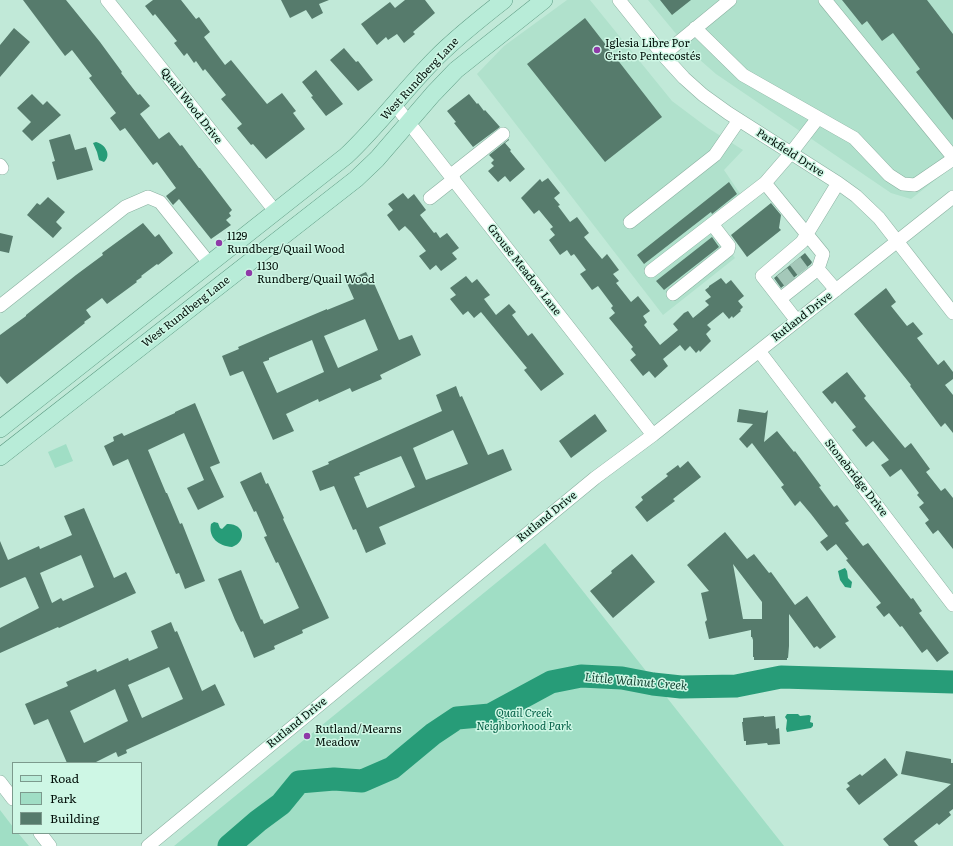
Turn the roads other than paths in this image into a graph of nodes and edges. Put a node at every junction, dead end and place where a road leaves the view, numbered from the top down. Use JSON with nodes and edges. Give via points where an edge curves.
{"nodes":[{"id":1,"x":107,"y":0,"type":"edge"},
{"id":2,"x":504,"y":0,"type":"edge"},
{"id":3,"x":544,"y":0,"type":"edge"},
{"id":4,"x":619,"y":0,"type":"edge"},
{"id":5,"x":730,"y":0,"type":"edge"},
{"id":6,"x":825,"y":0,"type":"edge"},
{"id":7,"x":695,"y":28,"type":"junction"},
{"id":8,"x":663,"y":55,"type":"junction"},
{"id":9,"x":395,"y":104,"type":"junction"},
{"id":10,"x":818,"y":118,"type":"junction"},
{"id":11,"x":739,"y":120,"type":"junction"},
{"id":12,"x":410,"y":123,"type":"junction"},
{"id":13,"x":502,"y":134,"type":"dead end"},
{"id":14,"x":791,"y":153,"type":"junction"},
{"id":15,"x":953,"y":158,"type":"edge"},
{"id":16,"x":452,"y":177,"type":"junction"},
{"id":17,"x":765,"y":183,"type":"junction"},
{"id":18,"x":838,"y":183,"type":"junction"},
{"id":19,"x":953,"y":197,"type":"edge"},
{"id":20,"x":430,"y":198,"type":"dead end"},
{"id":21,"x":275,"y":211,"type":"junction"},
{"id":22,"x":630,"y":222,"type":"dead end"},
{"id":23,"x":712,"y":224,"type":"junction"},
{"id":24,"x":806,"y":235,"type":"junction"},
{"id":25,"x":897,"y":241,"type":"junction"},
{"id":26,"x":209,"y":263,"type":"junction"},
{"id":27,"x":818,"y":269,"type":"junction"},
{"id":28,"x":651,"y":270,"type":"dead end"},
{"id":29,"x":836,"y":290,"type":"junction"},
{"id":30,"x":673,"y":294,"type":"dead end"},
{"id":31,"x":780,"y":299,"type":"junction"},
{"id":32,"x":0,"y":306,"type":"edge"},
{"id":33,"x":953,"y":313,"type":"edge"},
{"id":34,"x":797,"y":321,"type":"junction"},
{"id":35,"x":759,"y":351,"type":"junction"},
{"id":36,"x":60,"y":382,"type":"junction"},
{"id":37,"x":73,"y":400,"type":"junction"},
{"id":38,"x":0,"y":429,"type":"edge"},
{"id":39,"x":653,"y":435,"type":"junction"},
{"id":40,"x":0,"y":458,"type":"edge"},
{"id":41,"x":953,"y":604,"type":"edge"},
{"id":42,"x":0,"y":782,"type":"edge"},
{"id":43,"x":12,"y":798,"type":"edge"},
{"id":44,"x":41,"y":834,"type":"edge"},
{"id":45,"x":50,"y":846,"type":"edge"},
{"id":46,"x":148,"y":846,"type":"edge"}],
"edges":[{"from":1,"to":21,"type":"street","name":"Quail Wood Drive"},
{"from":2,"to":9,"type":"main road","name":"West Rundberg Lane","via":[[464,32]]},
{"from":3,"to":12,"type":"main road","name":"West Rundberg Lane","via":[[456,70]]},
{"from":4,"to":8,"type":"street","name":"Parkfield Drive"},
{"from":5,"to":7,"type":"street"},
{"from":6,"to":15,"type":"street"},
{"from":7,"to":8,"type":"street"},
{"from":7,"to":10,"type":"street","via":[[743,75]]},
{"from":8,"to":11,"type":"street","name":"Parkfield Drive","via":[[703,95]]},
{"from":9,"to":12,"type":"street","name":"Grouse Meadow Lane"},
{"from":9,"to":21,"type":"main road","name":"West Rundberg Lane","via":[[346,156]]},
{"from":10,"to":14,"type":"street"},
{"from":10,"to":15,"type":"street","via":[[854,138],[889,175],[903,184],[915,185]]},
{"from":11,"to":14,"type":"street","name":"Parkfield Drive"},
{"from":11,"to":22,"type":"street","via":[[715,155]]},
{"from":12,"to":16,"type":"street","name":"Grouse Meadow Lane"},
{"from":12,"to":37,"type":"main road","name":"West Rundberg Lane","via":[[356,179]]},
{"from":13,"to":16,"type":"street"},
{"from":14,"to":17,"type":"street"},
{"from":14,"to":18,"type":"street","name":"Parkfield Drive"},
{"from":16,"to":20,"type":"street"},
{"from":16,"to":39,"type":"street","name":"Grouse Meadow Lane"},
{"from":17,"to":23,"type":"street"},
{"from":17,"to":24,"type":"street"},
{"from":18,"to":24,"type":"street"},
{"from":18,"to":25,"type":"street","name":"Parkfield Drive","via":[[869,207]]},
{"from":19,"to":25,"type":"street","name":"Rutland Drive"},
{"from":21,"to":26,"type":"main road","name":"West Rundberg Lane"},
{"from":23,"to":28,"type":"street"},
{"from":23,"to":30,"type":"street","via":[[729,246],[728,250]]},
{"from":24,"to":27,"type":"street","via":[[823,254]]},
{"from":24,"to":31,"type":"street","via":[[791,257],[779,268],[762,276]]},
{"from":25,"to":29,"type":"street","name":"Rutland Drive"},
{"from":25,"to":33,"type":"street","name":"Parkfield Drive"},
{"from":26,"to":32,"type":"street","via":[[160,202],[148,198],[125,206]]},
{"from":26,"to":36,"type":"main road","name":"West Rundberg Lane"},
{"from":27,"to":29,"type":"street"},
{"from":27,"to":31,"type":"street","via":[[806,275]]},
{"from":29,"to":34,"type":"street","name":"Rutland Drive"},
{"from":31,"to":34,"type":"street"},
{"from":34,"to":35,"type":"street","name":"Rutland Drive"},
{"from":35,"to":39,"type":"street","name":"Rutland Drive"},
{"from":35,"to":41,"type":"street","name":"Stonebridge Drive"},
{"from":36,"to":37,"type":"main road"},
{"from":36,"to":38,"type":"main road","name":"West Rundberg Lane"},
{"from":37,"to":40,"type":"main road","name":"West Rundberg Lane"},
{"from":39,"to":46,"type":"street","name":"Rutland Drive","via":[[589,483]]},
{"from":42,"to":43,"type":"street"},
{"from":44,"to":45,"type":"street"}]}
